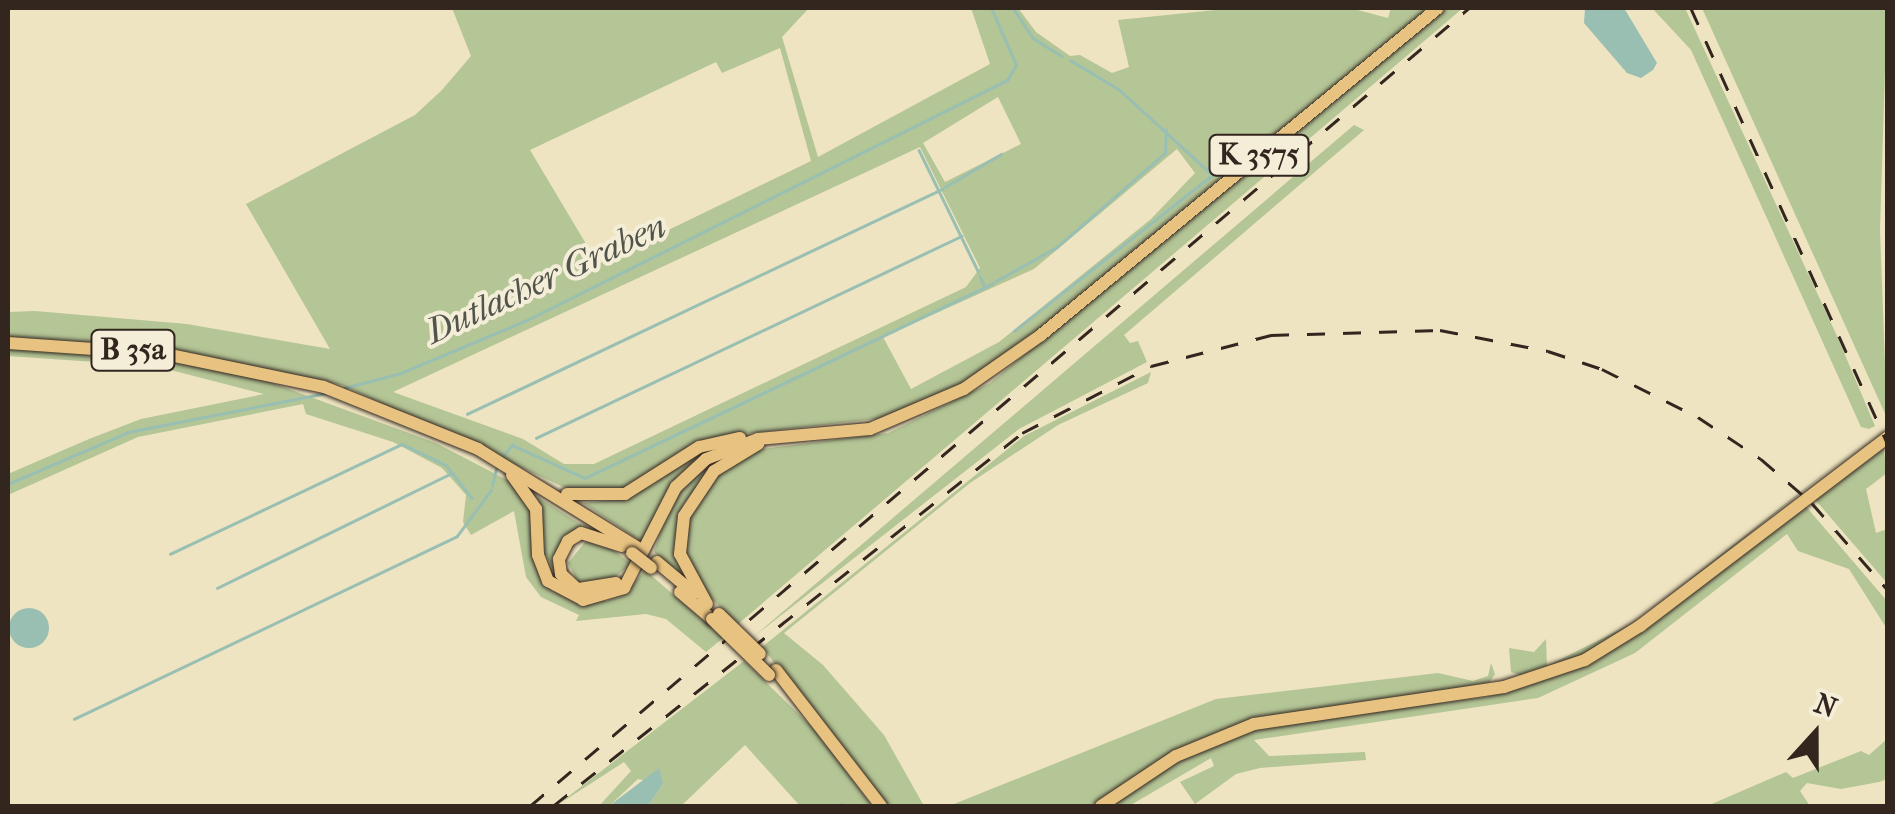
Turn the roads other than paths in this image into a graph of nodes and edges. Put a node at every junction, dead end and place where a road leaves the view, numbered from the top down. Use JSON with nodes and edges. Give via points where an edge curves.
{"nodes":[{"id":1,"x":1438,"y":8,"type":"edge"},
{"id":2,"x":8,"y":343,"type":"edge"},
{"id":3,"x":256,"y":372,"type":"junction"},
{"id":4,"x":333,"y":393,"type":"junction"},
{"id":5,"x":1888,"y":437,"type":"edge"},
{"id":6,"x":764,"y":438,"type":"junction"},
{"id":7,"x":507,"y":470,"type":"junction"},
{"id":8,"x":552,"y":490,"type":"junction"},
{"id":9,"x":631,"y":549,"type":"junction"},
{"id":10,"x":649,"y":566,"type":"junction"},
{"id":11,"x":707,"y":604,"type":"junction"},
{"id":12,"x":716,"y":616,"type":"junction"},
{"id":13,"x":881,"y":806,"type":"edge"},
{"id":14,"x":1100,"y":806,"type":"edge"}],
"edges":[{"from":1,"to":6,"type":"main road","number":"K 3575","via":[[986,376],[928,408],[870,429]]},
{"from":2,"to":3,"type":"main road","number":"B 35a","via":[[119,348]]},
{"from":3,"to":4,"type":"main road","number":"B 35a"},
{"from":3,"to":4,"type":"main road","number":"B 35a"},
{"from":4,"to":7,"type":"main road","number":"B 35a"},
{"from":5,"to":14,"type":"main road","via":[[1640,626],[1585,660],[1504,688],[1254,724],[1166,761]]},
{"from":6,"to":8,"type":"main road","via":[[700,447],[613,497]]},
{"from":6,"to":10,"type":"main road","number":"K 3575","via":[[717,452],[684,476]]},
{"from":6,"to":11,"type":"main road","via":[[714,471],[684,516],[680,554]]},
{"from":7,"to":8,"type":"main road","number":"B 35a"},
{"from":7,"to":9,"type":"main road","number":"B 35a"},
{"from":7,"to":10,"type":"main road","via":[[536,510],[538,555],[548,582],[573,598],[592,600],[624,588]]},
{"from":8,"to":9,"type":"main road","number":"B 35a"},
{"from":9,"to":10,"type":"main road","number":"B 35a"},
{"from":9,"to":10,"type":"main road","via":[[596,534],[574,537],[561,552],[561,574],[587,591]]},
{"from":10,"to":11,"type":"main road","number":"B 35a"},
{"from":10,"to":12,"type":"main road","number":"B 35a"},
{"from":11,"to":12,"type":"main road","number":"B 35a"},
{"from":12,"to":13,"type":"main road","number":"B 35a","bridge":true,"via":[[824,729]]}]}
